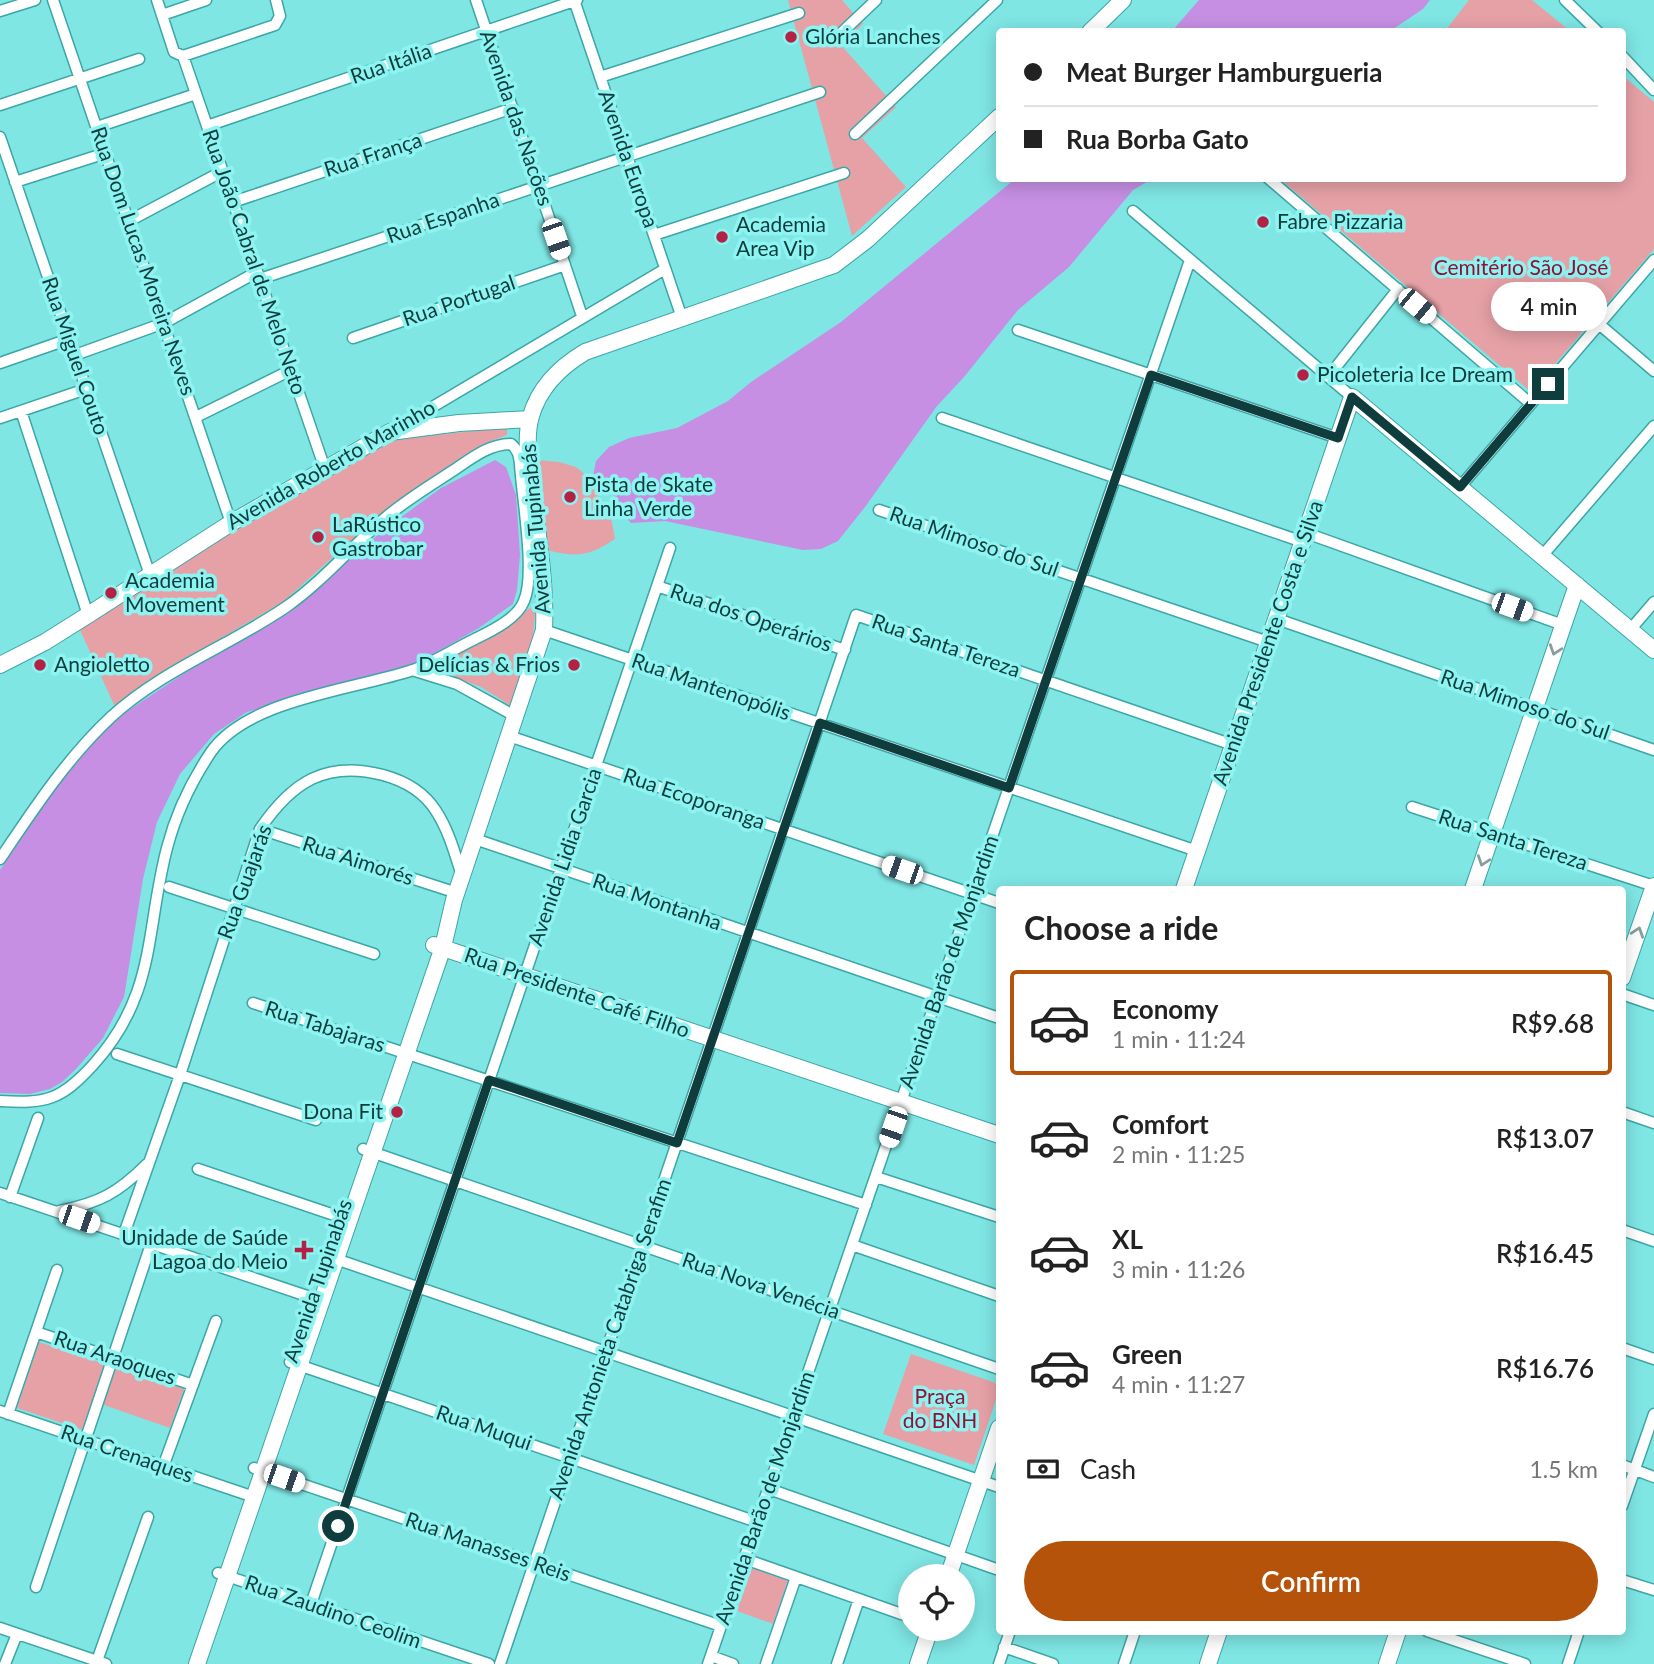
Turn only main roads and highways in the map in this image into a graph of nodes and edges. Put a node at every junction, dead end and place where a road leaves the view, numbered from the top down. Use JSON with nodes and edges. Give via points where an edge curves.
{"nodes":[{"id":1,"x":1123,"y":0,"type":"edge"},
{"id":2,"x":1094,"y":28,"type":"edge"},
{"id":3,"x":996,"y":120,"type":"edge"},
{"id":4,"x":530,"y":419,"type":"junction"},
{"id":5,"x":1577,"y":585,"type":"junction"},
{"id":6,"x":1654,"y":650,"type":"edge"},
{"id":7,"x":0,"y":665,"type":"edge"},
{"id":8,"x":1185,"y":886,"type":"edge"},
{"id":9,"x":1474,"y":886,"type":"edge"},
{"id":10,"x":1654,"y":886,"type":"edge"},
{"id":11,"x":438,"y":946,"type":"junction"},
{"id":12,"x":1626,"y":966,"type":"edge"},
{"id":13,"x":996,"y":1134,"type":"edge"},
{"id":14,"x":996,"y":1436,"type":"edge"},
{"id":15,"x":953,"y":1564,"type":"edge"},
{"id":16,"x":223,"y":1574,"type":"junction"},
{"id":17,"x":1218,"y":1635,"type":"edge"},
{"id":18,"x":1397,"y":1635,"type":"edge"},
{"id":19,"x":926,"y":1641,"type":"edge"},
{"id":20,"x":187,"y":1664,"type":"edge"},
{"id":21,"x":197,"y":1664,"type":"edge"},
{"id":22,"x":918,"y":1664,"type":"edge"},
{"id":23,"x":1208,"y":1664,"type":"edge"},
{"id":24,"x":1387,"y":1664,"type":"edge"}],
"edges":[{"from":1,"to":2,"type":"main road"},
{"from":3,"to":4,"type":"main road","name":"Avenida Tupinabás","via":[[834,265],[571,360],[550,381]]},
{"from":4,"to":7,"type":"main road","name":"Avenida Roberto Marinho","via":[[390,432]]},
{"from":4,"to":11,"type":"main road","name":"Avenida Tupinabás","via":[[528,455],[544,630]]},
{"from":5,"to":6,"type":"main road"},
{"from":5,"to":8,"type":"main road","name":"Avenida Presidente Costa e Silva","via":[[1352,397]]},
{"from":5,"to":9,"type":"main road","one_way":true},
{"from":12,"to":10,"type":"main road","one_way":true},
{"from":11,"to":13,"type":"main road","name":"Rua Presidente Café Filho"},
{"from":11,"to":16,"type":"main road","name":"Avenida Tupinabás"},
{"from":14,"to":15,"type":"main road"},
{"from":16,"to":20,"type":"main road","name":"Avenida Tupinabás"},
{"from":16,"to":21,"type":"main road","name":"Avenida Tupinabás"},
{"from":17,"to":23,"type":"main road"},
{"from":18,"to":24,"type":"main road"},
{"from":19,"to":22,"type":"main road"}]}
